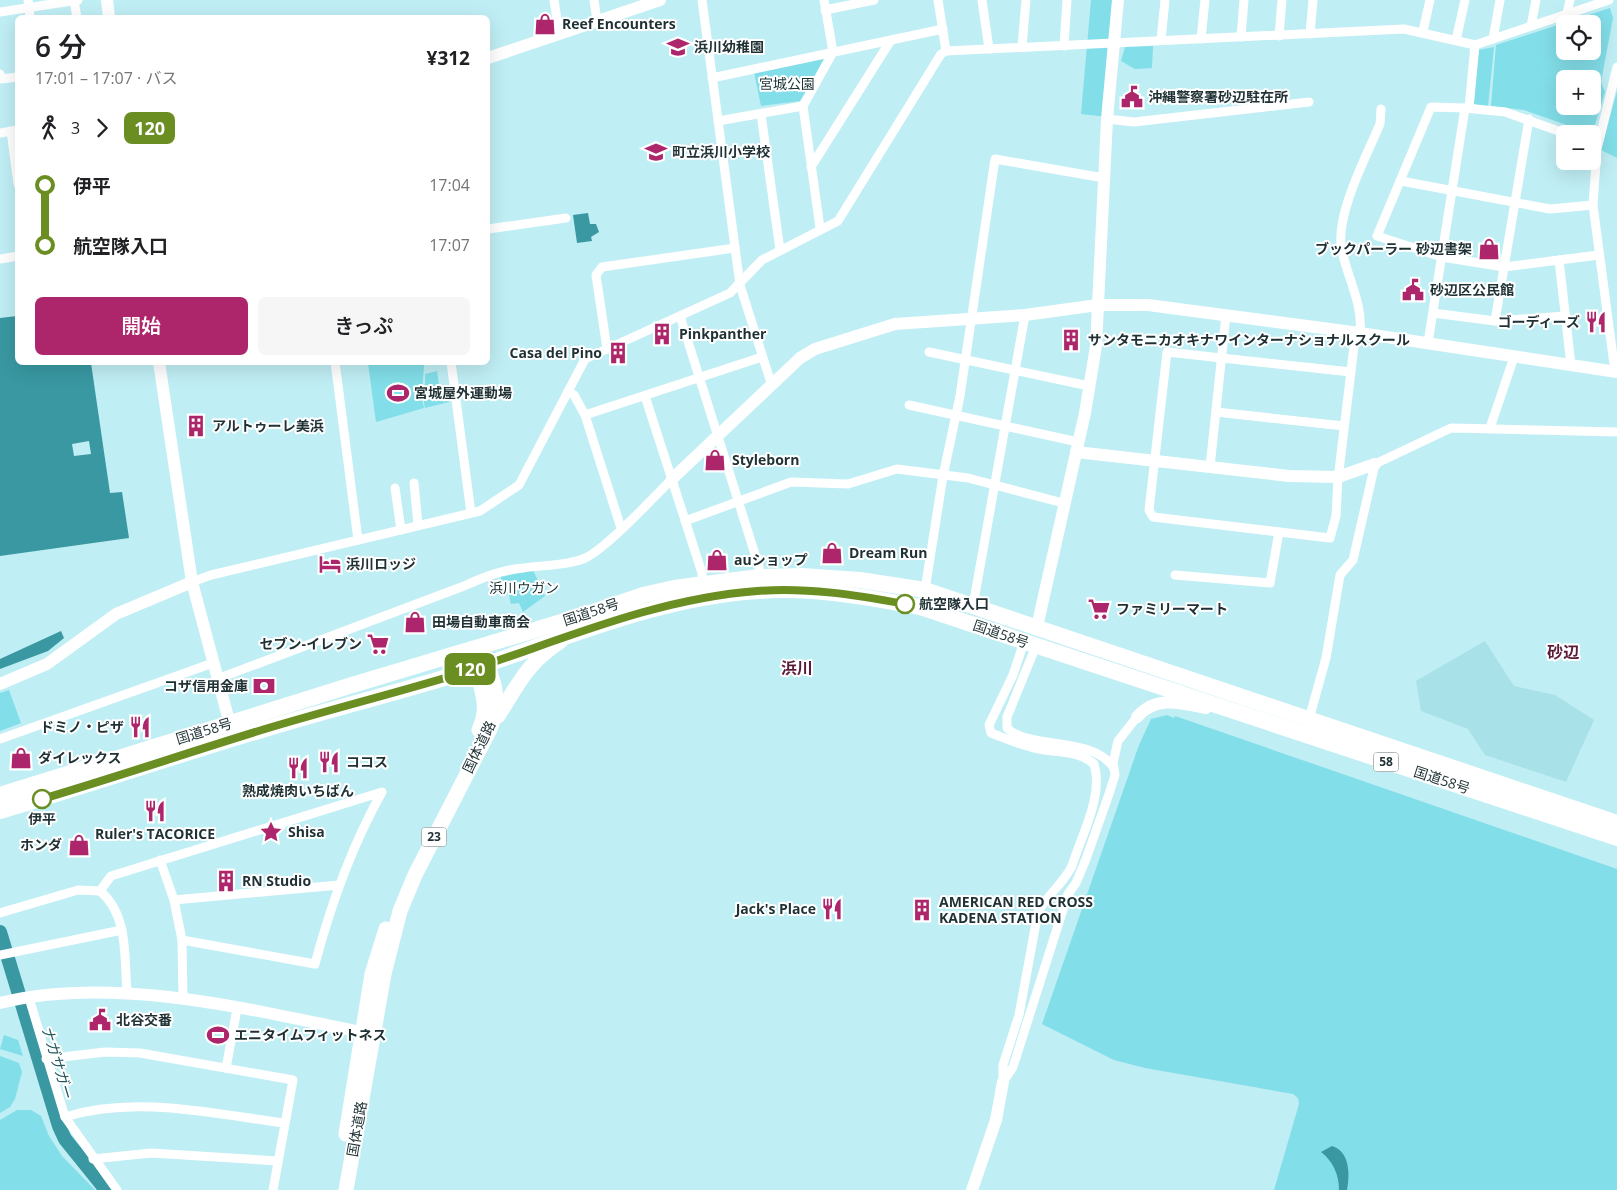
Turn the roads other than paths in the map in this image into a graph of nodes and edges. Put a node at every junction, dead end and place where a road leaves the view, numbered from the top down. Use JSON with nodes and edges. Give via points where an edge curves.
{"nodes":[{"id":1,"x":74,"y":0,"type":"edge"},
{"id":2,"x":78,"y":0,"type":"edge"},
{"id":3,"x":107,"y":0,"type":"edge"},
{"id":4,"x":554,"y":0,"type":"edge"},
{"id":5,"x":594,"y":0,"type":"edge"},
{"id":6,"x":660,"y":0,"type":"edge"},
{"id":7,"x":702,"y":0,"type":"edge"},
{"id":8,"x":824,"y":0,"type":"edge"},
{"id":9,"x":874,"y":0,"type":"edge"},
{"id":10,"x":938,"y":0,"type":"edge"},
{"id":11,"x":982,"y":0,"type":"edge"},
{"id":12,"x":1026,"y":0,"type":"edge"},
{"id":13,"x":1067,"y":0,"type":"edge"},
{"id":14,"x":1118,"y":0,"type":"edge"},
{"id":15,"x":1165,"y":0,"type":"edge"},
{"id":16,"x":1205,"y":0,"type":"edge"},
{"id":17,"x":1244,"y":0,"type":"edge"},
{"id":18,"x":1282,"y":0,"type":"edge"},
{"id":19,"x":1314,"y":0,"type":"edge"},
{"id":20,"x":1430,"y":0,"type":"edge"},
{"id":21,"x":1465,"y":0,"type":"edge"},
{"id":22,"x":1500,"y":0,"type":"edge"},
{"id":23,"x":1536,"y":0,"type":"edge"},
{"id":24,"x":1570,"y":0,"type":"edge"},
{"id":25,"x":1609,"y":0,"type":"edge"},
{"id":26,"x":635,"y":4,"type":"edge"},
{"id":27,"x":29,"y":9,"type":"edge"},
{"id":28,"x":825,"y":10,"type":"junction"},
{"id":29,"x":0,"y":12,"type":"edge"},
{"id":30,"x":1568,"y":14,"type":"junction"},
{"id":31,"x":76,"y":15,"type":"edge"},
{"id":32,"x":110,"y":15,"type":"edge"},
{"id":33,"x":597,"y":21,"type":"junction"},
{"id":34,"x":1531,"y":26,"type":"junction"},
{"id":35,"x":943,"y":29,"type":"junction"},
{"id":36,"x":1423,"y":31,"type":"junction"},
{"id":37,"x":559,"y":33,"type":"junction"},
{"id":38,"x":1310,"y":34,"type":"junction"},
{"id":39,"x":1279,"y":36,"type":"junction"},
{"id":40,"x":1241,"y":37,"type":"junction"},
{"id":41,"x":1201,"y":39,"type":"junction"},
{"id":42,"x":1493,"y":39,"type":"junction"},
{"id":43,"x":891,"y":40,"type":"junction"},
{"id":44,"x":1161,"y":40,"type":"junction"},
{"id":45,"x":1456,"y":40,"type":"junction"},
{"id":46,"x":1114,"y":42,"type":"junction"},
{"id":47,"x":1475,"y":45,"type":"junction"},
{"id":48,"x":1064,"y":46,"type":"junction"},
{"id":49,"x":1022,"y":47,"type":"junction"},
{"id":50,"x":989,"y":48,"type":"junction"},
{"id":51,"x":946,"y":51,"type":"junction"},
{"id":52,"x":834,"y":52,"type":"junction"},
{"id":53,"x":490,"y":57,"type":"edge"},
{"id":54,"x":1617,"y":67,"type":"edge"},
{"id":55,"x":0,"y":74,"type":"edge"},
{"id":56,"x":15,"y":77,"type":"edge"},
{"id":57,"x":712,"y":78,"type":"junction"},
{"id":58,"x":1309,"y":102,"type":"dead end"},
{"id":59,"x":803,"y":106,"type":"junction"},
{"id":60,"x":1467,"y":108,"type":"junction"},
{"id":61,"x":1381,"y":109,"type":"dead end"},
{"id":62,"x":761,"y":114,"type":"junction"},
{"id":63,"x":1107,"y":119,"type":"junction"},
{"id":64,"x":1529,"y":119,"type":"junction"},
{"id":65,"x":718,"y":121,"type":"junction"},
{"id":66,"x":1601,"y":125,"type":"edge"},
{"id":67,"x":1556,"y":130,"type":"edge"},
{"id":68,"x":14,"y":131,"type":"edge"},
{"id":69,"x":0,"y":133,"type":"edge"},
{"id":70,"x":15,"y":144,"type":"edge"},
{"id":71,"x":811,"y":167,"type":"junction"},
{"id":72,"x":1594,"y":170,"type":"edge"},
{"id":73,"x":1104,"y":178,"type":"junction"},
{"id":74,"x":1400,"y":181,"type":"junction"},
{"id":75,"x":1453,"y":192,"type":"junction"},
{"id":76,"x":1515,"y":201,"type":"junction"},
{"id":77,"x":1593,"y":205,"type":"junction"},
{"id":78,"x":566,"y":218,"type":"dead end"},
{"id":79,"x":820,"y":228,"type":"junction"},
{"id":80,"x":490,"y":229,"type":"edge"},
{"id":81,"x":735,"y":248,"type":"junction"},
{"id":82,"x":780,"y":250,"type":"junction"},
{"id":83,"x":1599,"y":255,"type":"junction"},
{"id":84,"x":15,"y":256,"type":"edge"},
{"id":85,"x":1442,"y":257,"type":"junction"},
{"id":86,"x":0,"y":259,"type":"edge"},
{"id":87,"x":1560,"y":260,"type":"junction"},
{"id":88,"x":1504,"y":267,"type":"junction"},
{"id":89,"x":740,"y":285,"type":"junction"},
{"id":90,"x":1098,"y":305,"type":"junction"},
{"id":91,"x":1434,"y":313,"type":"junction"},
{"id":92,"x":1025,"y":315,"type":"junction"},
{"id":93,"x":1226,"y":315,"type":"junction"},
{"id":94,"x":680,"y":316,"type":"junction"},
{"id":95,"x":1566,"y":316,"type":"junction"},
{"id":96,"x":970,"y":319,"type":"junction"},
{"id":97,"x":1495,"y":322,"type":"junction"},
{"id":98,"x":1358,"y":333,"type":"junction"},
{"id":99,"x":1428,"y":343,"type":"junction"},
{"id":100,"x":608,"y":349,"type":"junction"},
{"id":101,"x":929,"y":352,"type":"dead end"},
{"id":102,"x":762,"y":357,"type":"junction"},
{"id":103,"x":1514,"y":357,"type":"junction"},
{"id":104,"x":965,"y":358,"type":"junction"},
{"id":105,"x":1221,"y":359,"type":"junction"},
{"id":106,"x":159,"y":365,"type":"edge"},
{"id":107,"x":335,"y":365,"type":"edge"},
{"id":108,"x":452,"y":365,"type":"edge"},
{"id":109,"x":1571,"y":365,"type":"junction"},
{"id":110,"x":1016,"y":368,"type":"junction"},
{"id":111,"x":1351,"y":372,"type":"junction"},
{"id":112,"x":1616,"y":372,"type":"edge"},
{"id":113,"x":699,"y":378,"type":"junction"},
{"id":114,"x":771,"y":383,"type":"junction"},
{"id":115,"x":1089,"y":386,"type":"junction"},
{"id":116,"x":568,"y":392,"type":"junction"},
{"id":117,"x":645,"y":396,"type":"junction"},
{"id":118,"x":909,"y":405,"type":"dead end"},
{"id":119,"x":1216,"y":412,"type":"junction"},
{"id":120,"x":585,"y":415,"type":"junction"},
{"id":121,"x":956,"y":416,"type":"junction"},
{"id":122,"x":1006,"y":426,"type":"junction"},
{"id":123,"x":1344,"y":426,"type":"junction"},
{"id":124,"x":1490,"y":428,"type":"junction"},
{"id":125,"x":1617,"y":432,"type":"edge"},
{"id":126,"x":717,"y":436,"type":"junction"},
{"id":127,"x":1077,"y":447,"type":"junction"},
{"id":128,"x":1155,"y":460,"type":"junction"},
{"id":129,"x":1375,"y":464,"type":"junction"},
{"id":130,"x":1210,"y":467,"type":"junction"},
{"id":131,"x":943,"y":476,"type":"junction"},
{"id":132,"x":1338,"y":477,"type":"junction"},
{"id":133,"x":672,"y":479,"type":"junction"},
{"id":134,"x":414,"y":483,"type":"dead end"},
{"id":135,"x":996,"y":485,"type":"junction"},
{"id":136,"x":395,"y":488,"type":"dead end"},
{"id":137,"x":739,"y":501,"type":"junction"},
{"id":138,"x":1063,"y":503,"type":"junction"},
{"id":139,"x":471,"y":513,"type":"junction"},
{"id":140,"x":685,"y":521,"type":"junction"},
{"id":141,"x":418,"y":525,"type":"junction"},
{"id":142,"x":621,"y":528,"type":"junction"},
{"id":143,"x":401,"y":530,"type":"junction"},
{"id":144,"x":1279,"y":532,"type":"junction"},
{"id":145,"x":358,"y":540,"type":"junction"},
{"id":146,"x":1175,"y":575,"type":"dead end"},
{"id":147,"x":758,"y":577,"type":"junction"},
{"id":148,"x":192,"y":582,"type":"junction"},
{"id":149,"x":702,"y":584,"type":"junction"},
{"id":150,"x":924,"y":590,"type":"junction"},
{"id":151,"x":973,"y":606,"type":"junction"},
{"id":152,"x":1037,"y":627,"type":"junction"},
{"id":153,"x":575,"y":632,"type":"junction"},
{"id":154,"x":1030,"y":644,"type":"junction"},
{"id":155,"x":476,"y":649,"type":"junction"},
{"id":156,"x":213,"y":663,"type":"junction"},
{"id":157,"x":482,"y":666,"type":"junction"},
{"id":158,"x":217,"y":679,"type":"junction"},
{"id":159,"x":0,"y":684,"type":"edge"},
{"id":160,"x":1137,"y":717,"type":"joint"},
{"id":161,"x":1309,"y":719,"type":"junction"},
{"id":162,"x":1260,"y":720,"type":"junction"},
{"id":163,"x":490,"y":729,"type":"junction"},
{"id":164,"x":232,"y":731,"type":"junction"},
{"id":165,"x":0,"y":739,"type":"edge"},
{"id":166,"x":1114,"y":768,"type":"junction"},
{"id":167,"x":0,"y":795,"type":"edge"},
{"id":168,"x":0,"y":812,"type":"edge"},
{"id":169,"x":1617,"y":823,"type":"edge"},
{"id":170,"x":1617,"y":838,"type":"edge"},
{"id":171,"x":1079,"y":853,"type":"junction"},
{"id":172,"x":160,"y":860,"type":"junction"},
{"id":173,"x":339,"y":885,"type":"junction"},
{"id":174,"x":100,"y":891,"type":"junction"},
{"id":175,"x":174,"y":900,"type":"junction"},
{"id":176,"x":0,"y":913,"type":"edge"},
{"id":177,"x":122,"y":930,"type":"junction"},
{"id":178,"x":182,"y":940,"type":"junction"},
{"id":179,"x":0,"y":955,"type":"edge"},
{"id":180,"x":127,"y":992,"type":"junction"},
{"id":181,"x":29,"y":998,"type":"junction"},
{"id":182,"x":183,"y":999,"type":"junction"},
{"id":183,"x":5,"y":1002,"type":"edge"},
{"id":184,"x":238,"y":1009,"type":"junction"},
{"id":185,"x":367,"y":1033,"type":"junction"},
{"id":186,"x":46,"y":1059,"type":"junction"},
{"id":187,"x":226,"y":1068,"type":"junction"},
{"id":188,"x":1003,"y":1082,"type":"junction"},
{"id":189,"x":65,"y":1117,"type":"junction"},
{"id":190,"x":284,"y":1123,"type":"junction"},
{"id":191,"x":93,"y":1159,"type":"junction"},
{"id":192,"x":278,"y":1160,"type":"junction"},
{"id":193,"x":117,"y":1190,"type":"edge"},
{"id":194,"x":273,"y":1190,"type":"edge"},
{"id":195,"x":336,"y":1190,"type":"edge"},
{"id":196,"x":346,"y":1190,"type":"edge"},
{"id":197,"x":972,"y":1190,"type":"edge"}],
"edges":[{"from":1,"to":2,"type":"street"},
{"from":1,"to":27,"type":"street"},
{"from":1,"to":31,"type":"street"},
{"from":3,"to":32,"type":"street"},
{"from":4,"to":37,"type":"street"},
{"from":5,"to":33,"type":"street"},
{"from":6,"to":26,"type":"street"},
{"from":7,"to":57,"type":"street"},
{"from":8,"to":28,"type":"street"},
{"from":9,"to":28,"type":"street"},
{"from":10,"to":35,"type":"street"},
{"from":11,"to":50,"type":"street"},
{"from":12,"to":49,"type":"street"},
{"from":13,"to":48,"type":"street"},
{"from":14,"to":46,"type":"street"},
{"from":15,"to":44,"type":"street"},
{"from":16,"to":41,"type":"street"},
{"from":17,"to":40,"type":"street"},
{"from":18,"to":39,"type":"street"},
{"from":19,"to":38,"type":"street"},
{"from":20,"to":36,"type":"street"},
{"from":21,"to":45,"type":"street"},
{"from":22,"to":42,"type":"street"},
{"from":23,"to":34,"type":"street"},
{"from":24,"to":30,"type":"street"},
{"from":25,"to":30,"type":"street"},
{"from":26,"to":33,"type":"street"},
{"from":27,"to":29,"type":"street"},
{"from":28,"to":52,"type":"street"},
{"from":30,"to":34,"type":"street"},
{"from":33,"to":37,"type":"street"},
{"from":34,"to":42,"type":"street"},
{"from":35,"to":43,"type":"street"},
{"from":35,"to":51,"type":"street"},
{"from":36,"to":38,"type":"street","via":[[1404,28]]},
{"from":36,"to":45,"type":"street"},
{"from":37,"to":53,"type":"street"},
{"from":38,"to":39,"type":"street"},
{"from":39,"to":40,"type":"street"},
{"from":40,"to":41,"type":"street"},
{"from":41,"to":44,"type":"street"},
{"from":42,"to":47,"type":"street"},
{"from":43,"to":52,"type":"street"},
{"from":43,"to":71,"type":"street"},
{"from":44,"to":46,"type":"street"},
{"from":45,"to":47,"type":"street"},
{"from":46,"to":48,"type":"street"},
{"from":46,"to":63,"type":"street"},
{"from":47,"to":60,"type":"street"},
{"from":48,"to":49,"type":"street"},
{"from":49,"to":50,"type":"street"},
{"from":50,"to":51,"type":"street"},
{"from":51,"to":79,"type":"street","via":[[941,54],[838,221]]},
{"from":52,"to":57,"type":"street"},
{"from":52,"to":59,"type":"street"},
{"from":54,"to":66,"type":"street"},
{"from":55,"to":56,"type":"street","via":[[1,79]]},
{"from":57,"to":65,"type":"street"},
{"from":58,"to":63,"type":"street","via":[[1134,122]]},
{"from":59,"to":62,"type":"street"},
{"from":59,"to":71,"type":"street"},
{"from":60,"to":64,"type":"street","via":[[1505,112]]},
{"from":60,"to":74,"type":"street","via":[[1431,107]]},
{"from":60,"to":75,"type":"street"},
{"from":61,"to":98,"type":"street","via":[[1380,124],[1342,216],[1341,250],[1362,317]]},
{"from":62,"to":65,"type":"street"},
{"from":62,"to":82,"type":"street"},
{"from":63,"to":73,"type":"street"},
{"from":64,"to":67,"type":"street"},
{"from":64,"to":76,"type":"street"},
{"from":65,"to":81,"type":"street"},
{"from":68,"to":69,"type":"street"},
{"from":68,"to":70,"type":"street"},
{"from":71,"to":79,"type":"street"},
{"from":72,"to":77,"type":"street"},
{"from":73,"to":90,"type":"street"},
{"from":73,"to":96,"type":"street","via":[[995,159]]},
{"from":74,"to":75,"type":"street"},
{"from":74,"to":85,"type":"street","via":[[1377,236]]},
{"from":75,"to":76,"type":"street"},
{"from":75,"to":85,"type":"street"},
{"from":76,"to":77,"type":"street","via":[[1550,208]]},
{"from":76,"to":88,"type":"street"},
{"from":77,"to":83,"type":"street"},
{"from":78,"to":80,"type":"street"},
{"from":79,"to":82,"type":"street"},
{"from":81,"to":89,"type":"street"},
{"from":81,"to":100,"type":"street","via":[[602,267],[596,275]]},
{"from":82,"to":89,"type":"street","via":[[762,260]]},
{"from":83,"to":87,"type":"street"},
{"from":83,"to":112,"type":"street"},
{"from":84,"to":86,"type":"street"},
{"from":85,"to":88,"type":"street"},
{"from":85,"to":91,"type":"street"},
{"from":87,"to":88,"type":"street"},
{"from":87,"to":95,"type":"street"},
{"from":88,"to":97,"type":"street"},
{"from":89,"to":94,"type":"street","via":[[730,293]]},
{"from":89,"to":102,"type":"street"},
{"from":90,"to":92,"type":"street"},
{"from":90,"to":93,"type":"street","via":[[1148,305]]},
{"from":90,"to":115,"type":"street","via":[[1099,323]]},
{"from":91,"to":97,"type":"street"},
{"from":91,"to":99,"type":"street"},
{"from":92,"to":96,"type":"street"},
{"from":92,"to":110,"type":"street"},
{"from":93,"to":98,"type":"street"},
{"from":93,"to":105,"type":"street"},
{"from":94,"to":100,"type":"street"},
{"from":94,"to":113,"type":"street"},
{"from":95,"to":97,"type":"street"},
{"from":95,"to":109,"type":"street"},
{"from":96,"to":104,"type":"street"},
{"from":96,"to":114,"type":"street","via":[[895,324],[824,346],[800,358]]},
{"from":98,"to":99,"type":"street"},
{"from":98,"to":111,"type":"street"},
{"from":99,"to":103,"type":"street"},
{"from":100,"to":116,"type":"street","via":[[585,359]]},
{"from":101,"to":104,"type":"street"},
{"from":102,"to":113,"type":"street"},
{"from":102,"to":114,"type":"street"},
{"from":103,"to":109,"type":"street"},
{"from":103,"to":124,"type":"street"},
{"from":104,"to":110,"type":"street"},
{"from":104,"to":121,"type":"street"},
{"from":105,"to":111,"type":"street"},
{"from":105,"to":119,"type":"street"},
{"from":105,"to":128,"type":"street","via":[[1167,352]]},
{"from":106,"to":148,"type":"street"},
{"from":107,"to":145,"type":"street"},
{"from":108,"to":139,"type":"street"},
{"from":109,"to":112,"type":"street"},
{"from":110,"to":115,"type":"street"},
{"from":110,"to":122,"type":"street"},
{"from":111,"to":123,"type":"street"},
{"from":113,"to":117,"type":"street"},
{"from":113,"to":126,"type":"street"},
{"from":114,"to":126,"type":"street"},
{"from":115,"to":127,"type":"street"},
{"from":116,"to":120,"type":"street","via":[[574,395]]},
{"from":116,"to":139,"type":"street","via":[[519,485],[480,511]]},
{"from":117,"to":120,"type":"street"},
{"from":117,"to":133,"type":"street"},
{"from":118,"to":121,"type":"street"},
{"from":119,"to":123,"type":"street"},
{"from":119,"to":130,"type":"street"},
{"from":120,"to":142,"type":"street"},
{"from":121,"to":122,"type":"street"},
{"from":121,"to":131,"type":"street"},
{"from":122,"to":127,"type":"street"},
{"from":122,"to":135,"type":"street"},
{"from":123,"to":132,"type":"street"},
{"from":124,"to":125,"type":"street"},
{"from":124,"to":129,"type":"street","via":[[1451,428]]},
{"from":126,"to":133,"type":"street"},
{"from":126,"to":137,"type":"street"},
{"from":127,"to":128,"type":"street"},
{"from":127,"to":138,"type":"street"},
{"from":128,"to":130,"type":"street"},
{"from":128,"to":144,"type":"street","via":[[1149,510],[1153,517]]},
{"from":129,"to":132,"type":"street"},
{"from":129,"to":161,"type":"street","via":[[1353,560],[1340,574],[1326,658]]},
{"from":130,"to":132,"type":"street","via":[[1289,476]]},
{"from":131,"to":135,"type":"street"},
{"from":131,"to":137,"type":"street","via":[[898,469],[848,484],[792,482]]},
{"from":131,"to":150,"type":"street"},
{"from":132,"to":144,"type":"street","via":[[1336,516],[1330,538]]},
{"from":133,"to":140,"type":"street"},
{"from":133,"to":142,"type":"street"},
{"from":134,"to":141,"type":"street"},
{"from":135,"to":138,"type":"street"},
{"from":135,"to":151,"type":"street"},
{"from":136,"to":143,"type":"street"},
{"from":137,"to":140,"type":"street"},
{"from":137,"to":147,"type":"street","via":[[759,567]]},
{"from":138,"to":152,"type":"street"},
{"from":139,"to":141,"type":"street"},
{"from":140,"to":149,"type":"street","via":[[702,573]]},
{"from":141,"to":143,"type":"street"},
{"from":142,"to":158,"type":"street","via":[[585,558],[565,564],[492,573]]},
{"from":143,"to":145,"type":"street"},
{"from":144,"to":146,"type":"street","via":[[1270,583]]},
{"from":145,"to":148,"type":"street"},
{"from":147,"to":149,"type":"highway","name":"国道58号","number":"58"},
{"from":147,"to":150,"type":"highway","name":"国道58号","number":"58","via":[[860,580]]},
{"from":148,"to":156,"type":"street"},
{"from":148,"to":159,"type":"street","via":[[116,614],[47,664]]},
{"from":149,"to":155,"type":"highway","name":"国道58号","number":"58","via":[[643,595]]},
{"from":150,"to":151,"type":"highway","name":"国道58号","number":"58"},
{"from":151,"to":152,"type":"highway","name":"国道58号","number":"58"},
{"from":152,"to":154,"type":"street"},
{"from":152,"to":161,"type":"highway","name":"国道58号","number":"58"},
{"from":153,"to":154,"type":"highway","name":"国道58号","number":"58","via":[[694,599],[758,591],[803,590],[920,607]]},
{"from":153,"to":157,"type":"highway","name":"国道58号","number":"58"},
{"from":153,"to":163,"type":"main road","via":[[539,657],[525,672]]},
{"from":154,"to":162,"type":"highway","name":"国道58号","number":"58"},
{"from":154,"to":166,"type":"street","via":[[1007,717],[1007,728],[1028,738],[1063,743],[1096,753],[1109,760]]},
{"from":154,"to":171,"type":"street","via":[[989,725],[991,733],[1013,742],[1066,751],[1094,764],[1095,792]]},
{"from":155,"to":157,"type":"main road","name":"国体道路","number":"23"},
{"from":155,"to":164,"type":"highway","name":"国道58号","number":"58"},
{"from":156,"to":158,"type":"street"},
{"from":156,"to":165,"type":"street"},
{"from":157,"to":163,"type":"main road","name":"国体道路","number":"23","via":[[497,698]]},
{"from":157,"to":164,"type":"highway","name":"国道58号","number":"58"},
{"from":157,"to":185,"type":"main road","name":"国体道路","number":"23","via":[[483,721],[415,852],[391,912],[372,974]]},
{"from":158,"to":164,"type":"street"},
{"from":160,"to":162,"type":"street","via":[[1152,705],[1172,701]]},
{"from":160,"to":166,"type":"street","via":[[1118,741]]},
{"from":161,"to":169,"type":"highway","name":"国道58号","number":"58"},
{"from":162,"to":170,"type":"highway","name":"国道58号","number":"58"},
{"from":163,"to":185,"type":"main road","name":"国体道路","number":"23","via":[[400,911]]},
{"from":164,"to":167,"type":"highway","name":"国道58号","number":"58"},
{"from":164,"to":168,"type":"highway","name":"国道58号","number":"58"},
{"from":166,"to":171,"type":"street","via":[[1115,775],[1096,831]]},
{"from":171,"to":188,"type":"street","via":[[1076,883],[1068,894],[1013,1067]]},
{"from":171,"to":188,"type":"street","via":[[1038,912],[1020,1007],[1003,1064]]},
{"from":172,"to":173,"type":"street","via":[[382,792],[362,827]]},
{"from":172,"to":174,"type":"street","via":[[111,876]]},
{"from":172,"to":175,"type":"street"},
{"from":173,"to":175,"type":"street"},
{"from":173,"to":178,"type":"street","via":[[315,964]]},
{"from":174,"to":176,"type":"street","via":[[78,890]]},
{"from":174,"to":177,"type":"street","via":[[117,910]]},
{"from":175,"to":178,"type":"street"},
{"from":177,"to":179,"type":"street"},
{"from":177,"to":180,"type":"street"},
{"from":178,"to":182,"type":"street"},
{"from":180,"to":181,"type":"street"},
{"from":180,"to":182,"type":"street"},
{"from":181,"to":183,"type":"street"},
{"from":181,"to":186,"type":"street"},
{"from":182,"to":184,"type":"street"},
{"from":184,"to":185,"type":"street"},
{"from":184,"to":187,"type":"street"},
{"from":185,"to":195,"type":"main road","name":"国体道路","number":"23"},
{"from":185,"to":196,"type":"main road","name":"国体道路","number":"23"},
{"from":186,"to":187,"type":"street","via":[[105,1052],[140,1053]]},
{"from":186,"to":189,"type":"street"},
{"from":187,"to":190,"type":"street","via":[[292,1080]]},
{"from":188,"to":197,"type":"street","via":[[996,1120]]},
{"from":189,"to":190,"type":"street","via":[[108,1107],[134,1106]]},
{"from":189,"to":191,"type":"street"},
{"from":190,"to":192,"type":"street"},
{"from":191,"to":192,"type":"street","via":[[151,1153]]},
{"from":191,"to":193,"type":"street"},
{"from":192,"to":194,"type":"street"}]}
